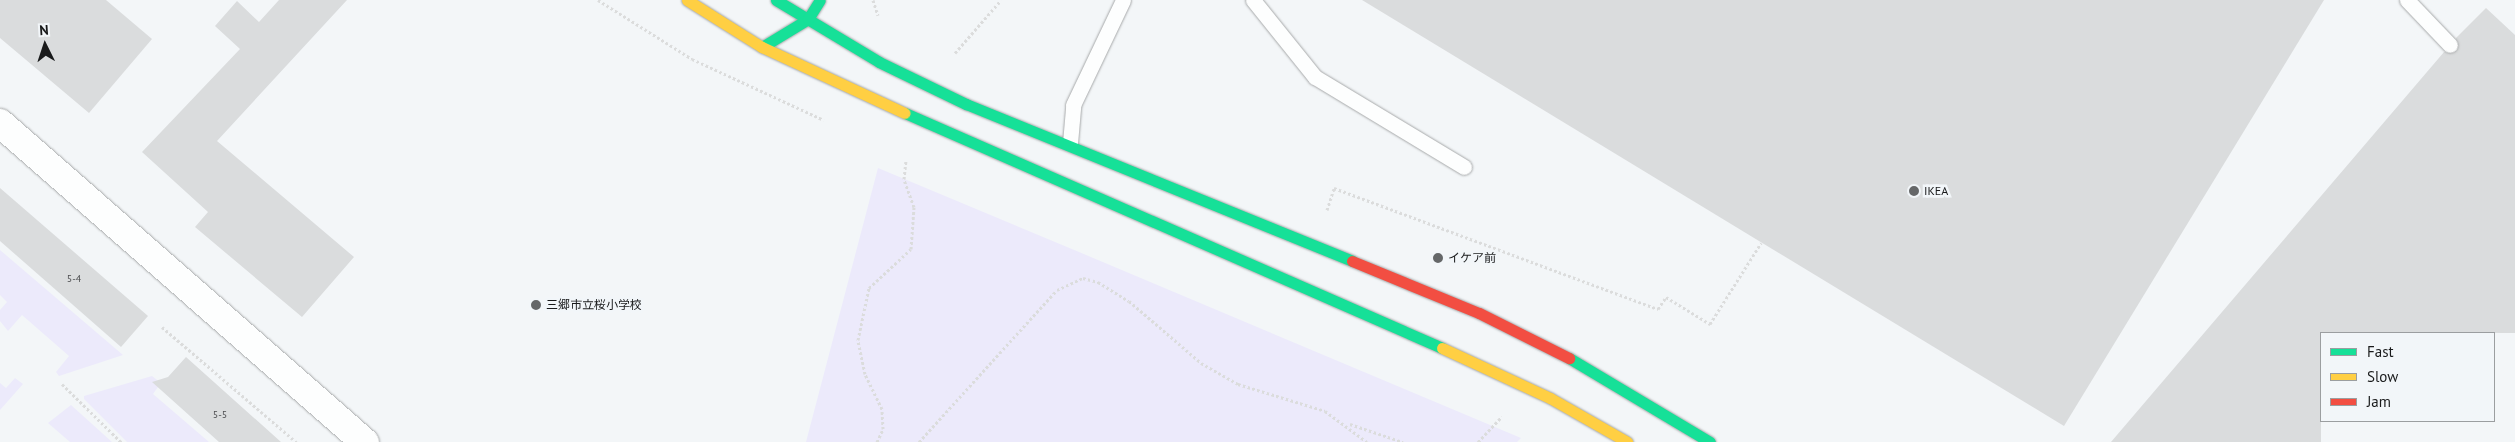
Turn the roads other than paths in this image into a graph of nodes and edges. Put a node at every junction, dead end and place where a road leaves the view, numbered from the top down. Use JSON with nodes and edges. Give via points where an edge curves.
{"nodes":[{"id":1,"x":687,"y":0,"type":"edge"},
{"id":2,"x":820,"y":0,"type":"edge"},
{"id":3,"x":1123,"y":0,"type":"edge"},
{"id":4,"x":1253,"y":0,"type":"edge"},
{"id":5,"x":2407,"y":0,"type":"edge"},
{"id":6,"x":778,"y":3,"type":"edge"},
{"id":7,"x":808,"y":19,"type":"junction"},
{"id":8,"x":769,"y":29,"type":"dead end"},
{"id":9,"x":2450,"y":44,"type":"dead end"},
{"id":10,"x":762,"y":47,"type":"junction"},
{"id":11,"x":0,"y":123,"type":"edge"},
{"id":12,"x":1070,"y":143,"type":"junction"},
{"id":13,"x":1464,"y":168,"type":"dead end"},
{"id":14,"x":365,"y":442,"type":"edge"},
{"id":15,"x":1627,"y":442,"type":"edge"},
{"id":16,"x":1710,"y":442,"type":"edge"}],
"edges":[{"from":1,"to":10,"type":"street"},
{"from":2,"to":7,"type":"street"},
{"from":3,"to":12,"type":"lane","via":[[1073,105]]},
{"from":4,"to":13,"type":"lane","via":[[1315,76]]},
{"from":5,"to":9,"type":"lane"},
{"from":6,"to":7,"type":"street"},
{"from":7,"to":10,"type":"street"},
{"from":7,"to":12,"type":"street","via":[[879,62],[966,104]]},
{"from":8,"to":10,"type":"street"},
{"from":10,"to":15,"type":"street","via":[[953,136],[1453,353],[1550,398]]},
{"from":11,"to":14,"type":"street"},
{"from":12,"to":16,"type":"street","via":[[1479,313],[1580,363]]}]}
